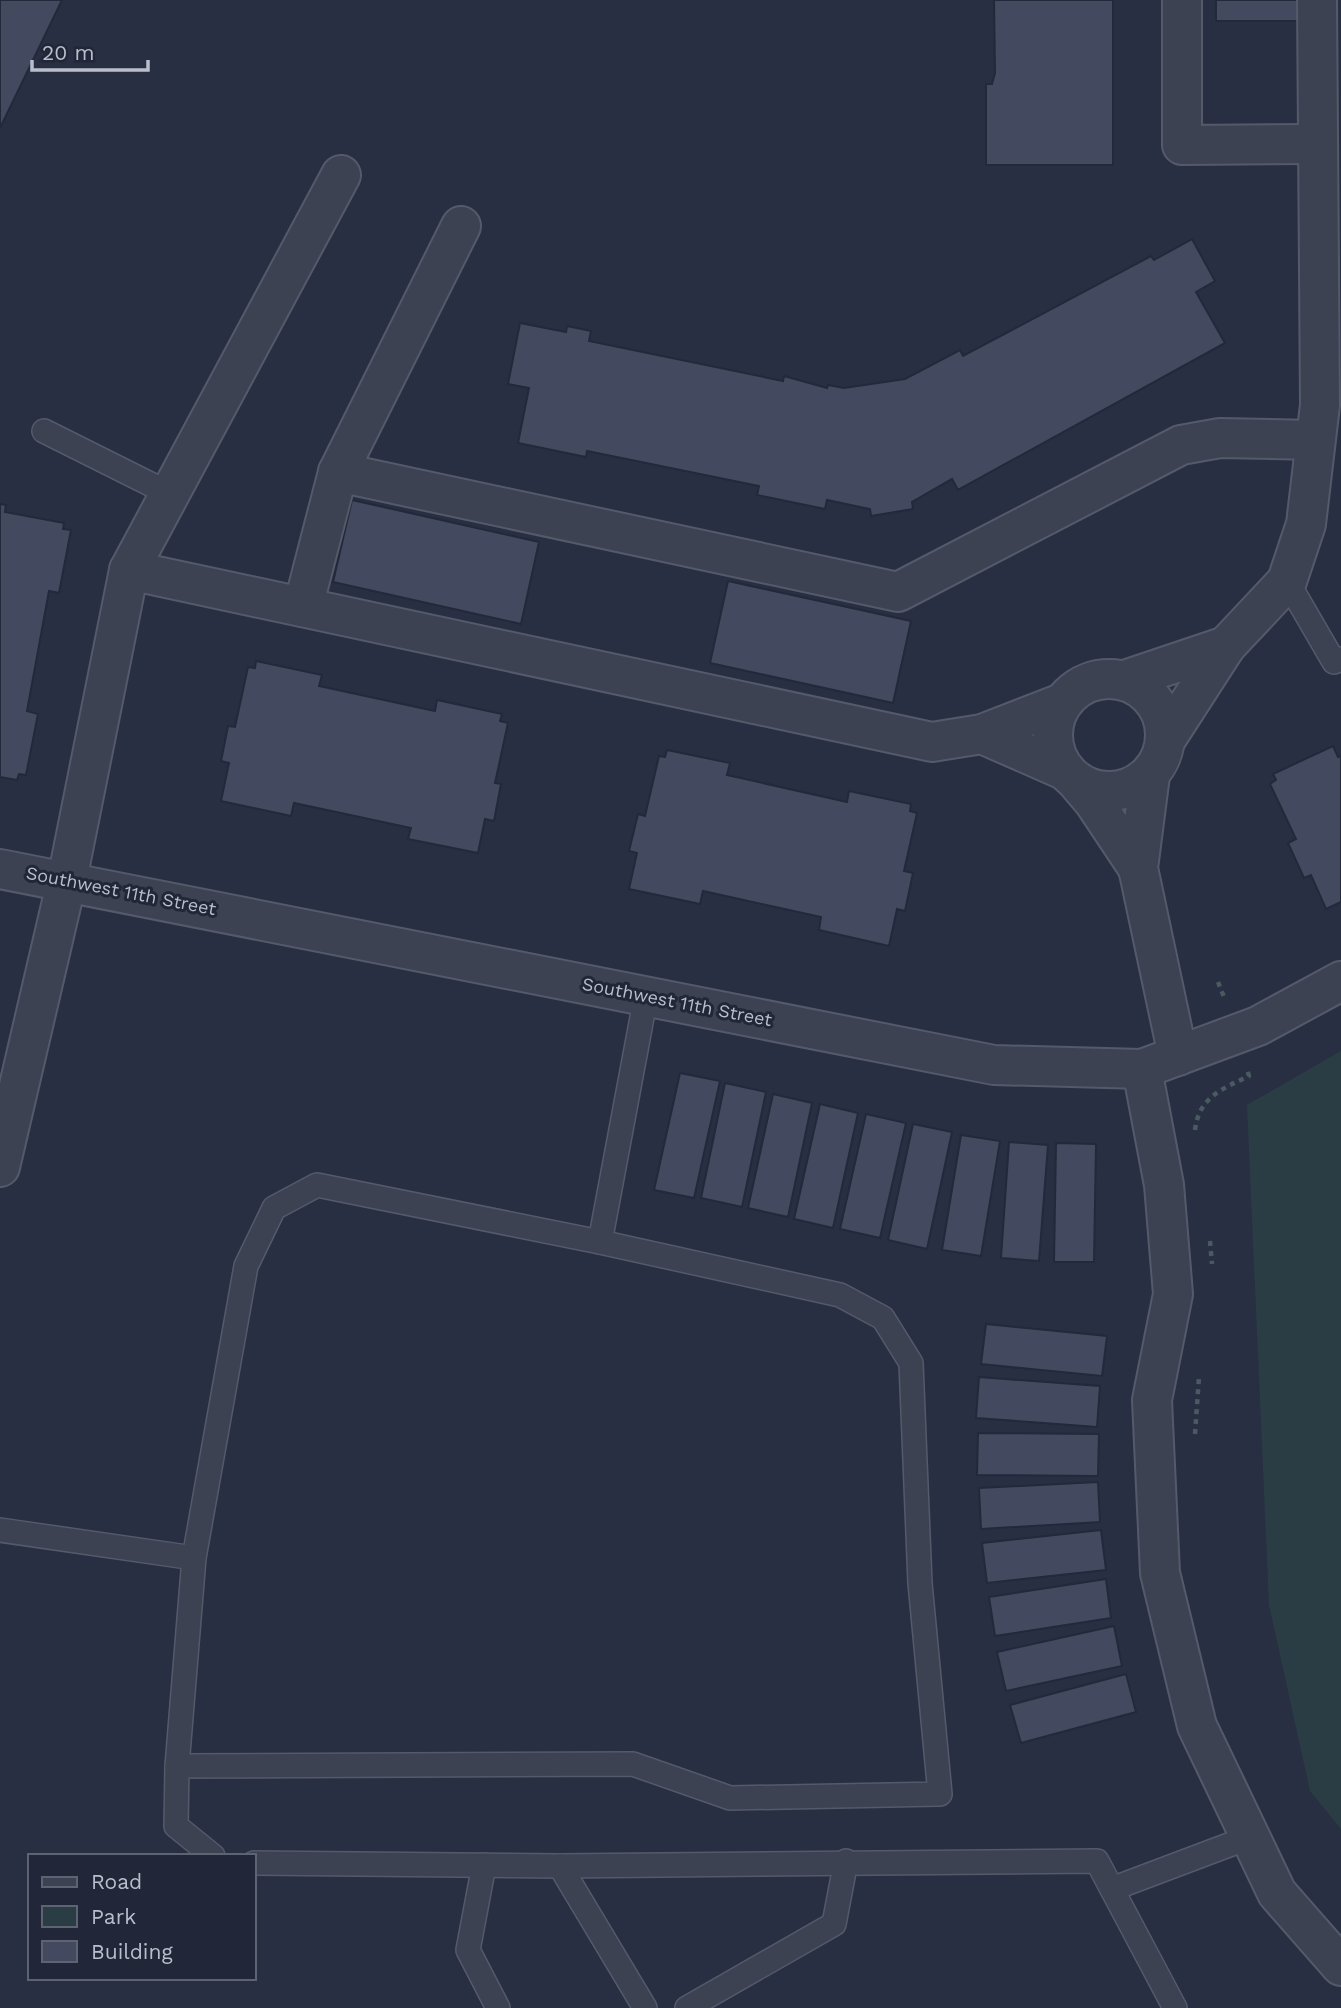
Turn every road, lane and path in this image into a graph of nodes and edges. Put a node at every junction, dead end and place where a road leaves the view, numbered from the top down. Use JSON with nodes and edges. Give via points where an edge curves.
{"nodes":[{"id":1,"x":1182,"y":0,"type":"edge"},
{"id":2,"x":1317,"y":0,"type":"edge"},
{"id":3,"x":1318,"y":144,"type":"junction"},
{"id":4,"x":341,"y":175,"type":"dead end"},
{"id":5,"x":460,"y":226,"type":"dead end"},
{"id":6,"x":44,"y":431,"type":"dead end"},
{"id":7,"x":1315,"y":440,"type":"junction"},
{"id":8,"x":338,"y":472,"type":"junction"},
{"id":9,"x":170,"y":494,"type":"junction"},
{"id":10,"x":129,"y":570,"type":"junction"},
{"id":11,"x":1287,"y":581,"type":"junction"},
{"id":12,"x":303,"y":607,"type":"junction"},
{"id":13,"x":1226,"y":646,"type":"junction"},
{"id":14,"x":1341,"y":659,"type":"edge"},
{"id":15,"x":1125,"y":680,"type":"junction"},
{"id":16,"x":1062,"y":704,"type":"junction"},
{"id":17,"x":982,"y":734,"type":"junction"},
{"id":18,"x":1166,"y":739,"type":"junction"},
{"id":19,"x":1150,"y":775,"type":"junction"},
{"id":20,"x":1071,"y":776,"type":"junction"},
{"id":21,"x":1138,"y":868,"type":"junction"},
{"id":22,"x":0,"y":869,"type":"edge"},
{"id":23,"x":67,"y":880,"type":"junction"},
{"id":24,"x":1341,"y":981,"type":"edge"},
{"id":25,"x":1218,"y":982,"type":"dead end"},
{"id":26,"x":646,"y":996,"type":"junction"},
{"id":27,"x":1236,"y":1034,"type":"junction"},
{"id":28,"x":1178,"y":1056,"type":"junction"},
{"id":29,"x":1142,"y":1069,"type":"junction"},
{"id":30,"x":1195,"y":1134,"type":"dead end"},
{"id":31,"x":0,"y":1167,"type":"edge"},
{"id":32,"x":1208,"y":1229,"type":"dead end"},
{"id":33,"x":600,"y":1242,"type":"junction"},
{"id":34,"x":1212,"y":1267,"type":"dead end"},
{"id":35,"x":1200,"y":1372,"type":"dead end"},
{"id":36,"x":1195,"y":1441,"type":"dead end"},
{"id":37,"x":0,"y":1530,"type":"edge"},
{"id":38,"x":194,"y":1558,"type":"junction"},
{"id":39,"x":177,"y":1766,"type":"junction"},
{"id":40,"x":1250,"y":1837,"type":"junction"},
{"id":41,"x":211,"y":1854,"type":"edge"},
{"id":42,"x":846,"y":1861,"type":"junction"},
{"id":43,"x":256,"y":1863,"type":"edge"},
{"id":44,"x":484,"y":1865,"type":"junction"},
{"id":45,"x":560,"y":1866,"type":"junction"},
{"id":46,"x":1112,"y":1889,"type":"junction"},
{"id":47,"x":1341,"y":1966,"type":"edge"},
{"id":48,"x":498,"y":2008,"type":"edge"},
{"id":49,"x":645,"y":2008,"type":"edge"},
{"id":50,"x":687,"y":2008,"type":"edge"},
{"id":51,"x":1175,"y":2008,"type":"edge"}],
"edges":[{"from":1,"to":3,"type":"street","via":[[1182,145]]},
{"from":2,"to":3,"type":"street"},
{"from":3,"to":7,"type":"street","via":[[1320,405]]},
{"from":4,"to":9,"type":"street"},
{"from":5,"to":8,"type":"street"},
{"from":6,"to":9,"type":"lane"},
{"from":7,"to":8,"type":"street","via":[[1220,438],[1181,445],[898,592]]},
{"from":7,"to":11,"type":"street","via":[[1306,524]]},
{"from":8,"to":12,"type":"street"},
{"from":9,"to":10,"type":"street"},
{"from":10,"to":12,"type":"street"},
{"from":10,"to":23,"type":"street"},
{"from":11,"to":13,"type":"street"},
{"from":11,"to":14,"type":"lane","via":[[1334,663]]},
{"from":12,"to":17,"type":"street","via":[[932,742]]},
{"from":13,"to":15,"type":"street"},
{"from":13,"to":18,"type":"street"},
{"from":15,"to":16,"type":"street","via":[[1090,682]]},
{"from":15,"to":18,"type":"street","via":[[1156,702]]},
{"from":16,"to":17,"type":"street"},
{"from":16,"to":20,"type":"street","via":[[1052,737],[1056,755]]},
{"from":17,"to":20,"type":"street"},
{"from":18,"to":19,"type":"street","via":[[1161,759]]},
{"from":19,"to":20,"type":"street","via":[[1115,792],[1096,791]]},
{"from":19,"to":21,"type":"street"},
{"from":20,"to":21,"type":"street"},
{"from":21,"to":28,"type":"street"},
{"from":22,"to":23,"type":"street","name":"Southwest 11th Street"},
{"from":23,"to":26,"type":"street","name":"Southwest 11th Street"},
{"from":23,"to":31,"type":"street"},
{"from":24,"to":27,"type":"street","name":"Southwest 11th Street"},
{"from":25,"to":27,"type":"path"},
{"from":26,"to":29,"type":"street","name":"Southwest 11th Street","via":[[994,1065]]},
{"from":26,"to":33,"type":"lane"},
{"from":27,"to":28,"type":"street","name":"Southwest 11th Street"},
{"from":27,"to":30,"type":"path","via":[[1249,1076],[1217,1092],[1197,1112]]},
{"from":28,"to":29,"type":"street","name":"Southwest 11th Street"},
{"from":29,"to":40,"type":"street","via":[[1164,1185],[1173,1294],[1152,1400],[1160,1573],[1197,1726]]},
{"from":32,"to":34,"type":"path"},
{"from":33,"to":38,"type":"lane","via":[[317,1185],[274,1208],[246,1266]]},
{"from":33,"to":39,"type":"lane","via":[[840,1296],[883,1318],[911,1363],[920,1583],[940,1794],[730,1798],[633,1764]]},
{"from":35,"to":36,"type":"path"},
{"from":37,"to":38,"type":"lane"},
{"from":38,"to":39,"type":"lane"},
{"from":39,"to":41,"type":"lane","via":[[176,1826]]},
{"from":40,"to":46,"type":"lane"},
{"from":40,"to":47,"type":"street","via":[[1277,1893]]},
{"from":42,"to":45,"type":"lane"},
{"from":42,"to":46,"type":"lane","via":[[1097,1861]]},
{"from":42,"to":50,"type":"lane","via":[[834,1924]]},
{"from":43,"to":44,"type":"lane"},
{"from":44,"to":45,"type":"lane"},
{"from":44,"to":48,"type":"lane","via":[[468,1950]]},
{"from":45,"to":49,"type":"lane"},
{"from":46,"to":51,"type":"lane"}]}
